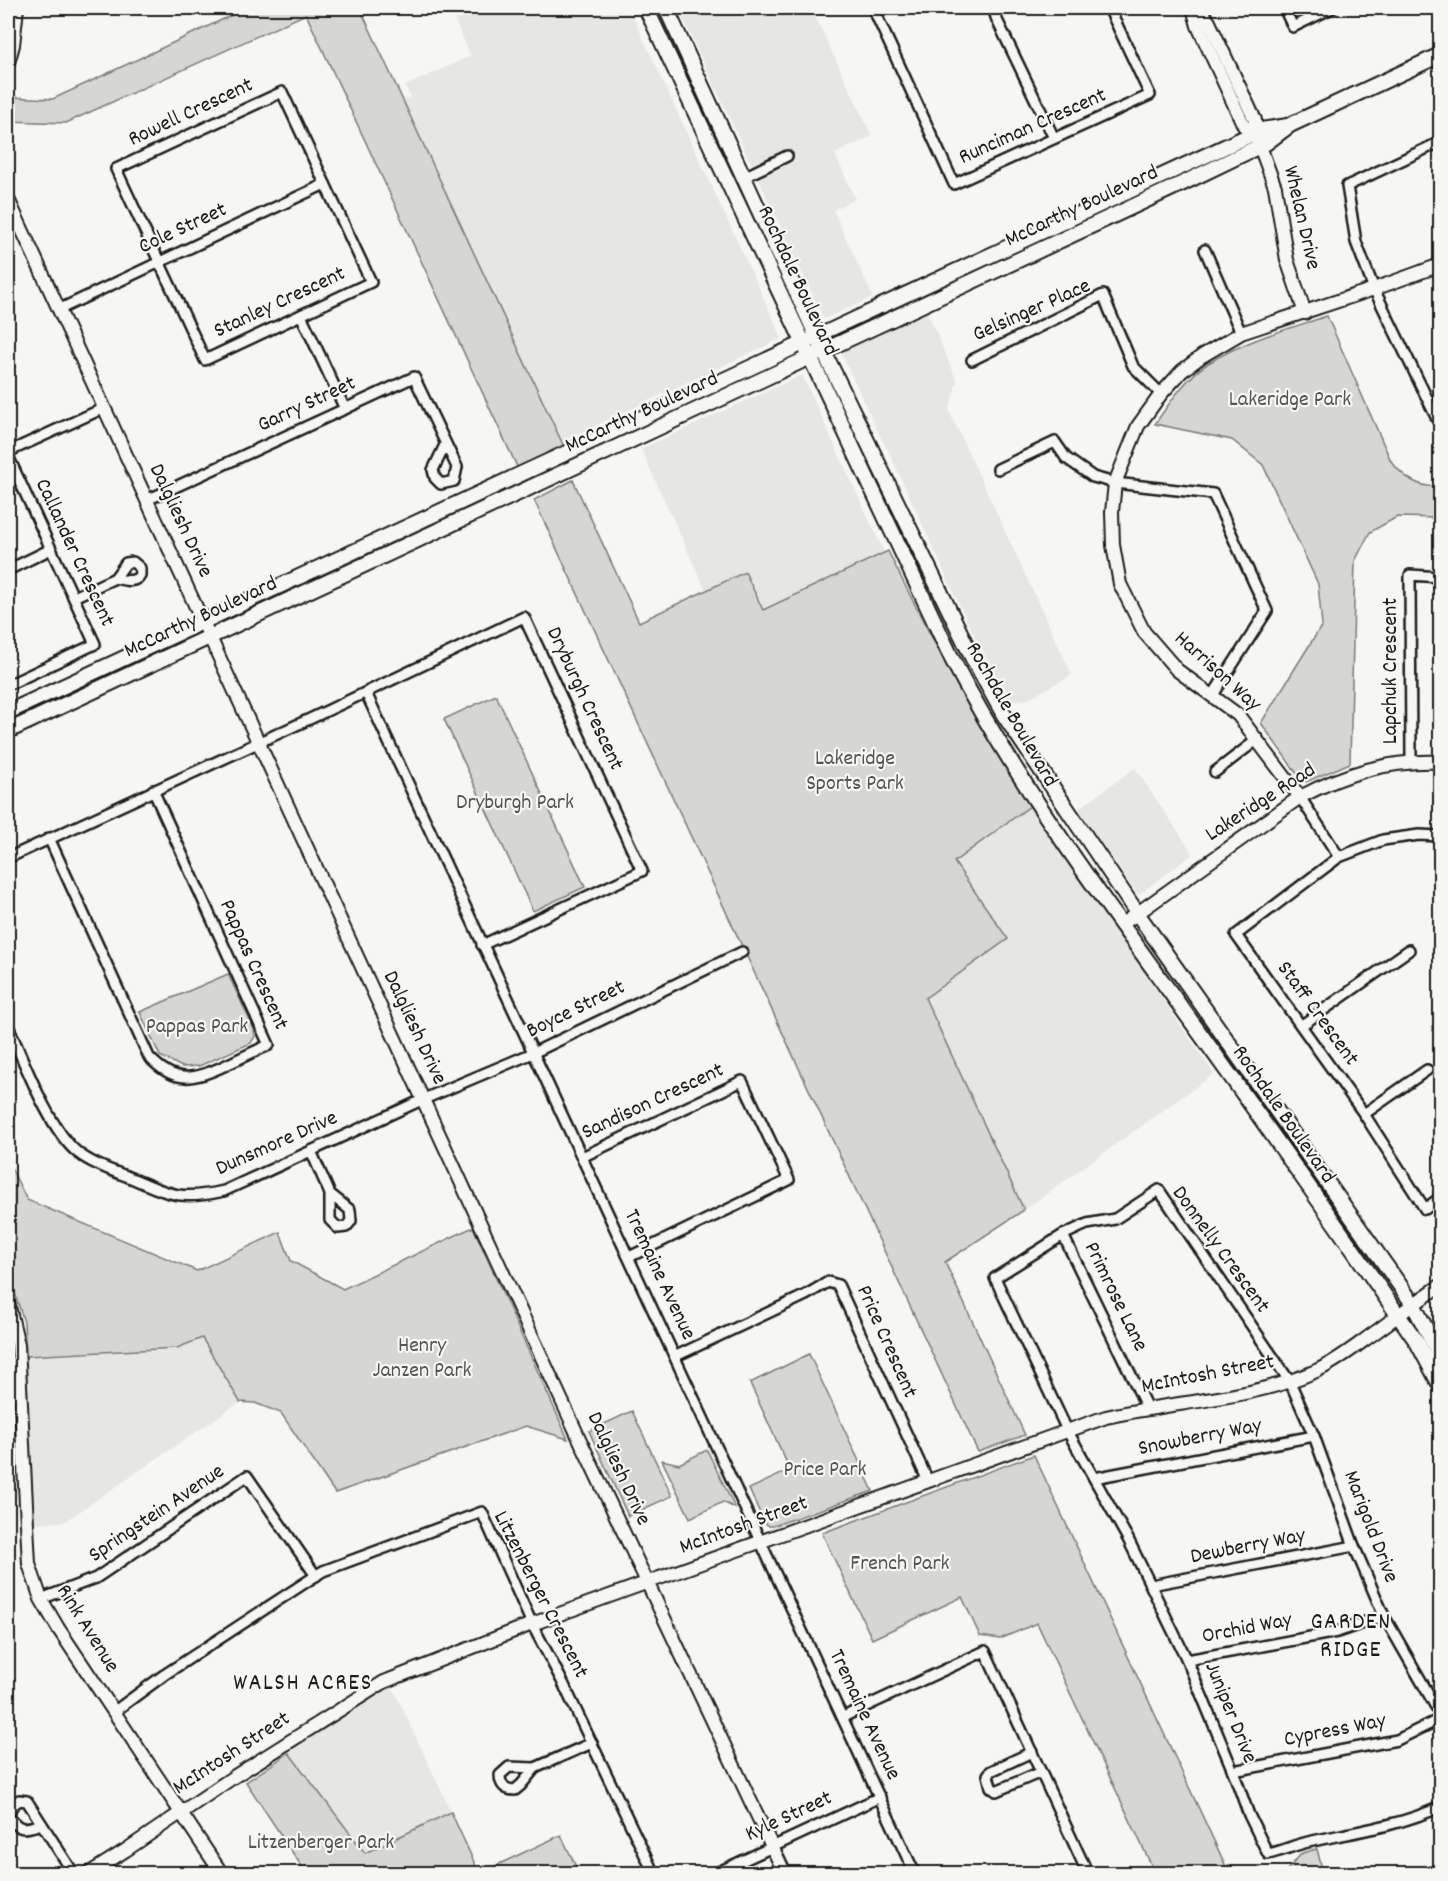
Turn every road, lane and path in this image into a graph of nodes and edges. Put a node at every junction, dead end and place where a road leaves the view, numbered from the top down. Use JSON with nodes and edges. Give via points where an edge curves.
{"nodes":[{"id":1,"x":17,"y":8,"type":"edge"},
{"id":2,"x":646,"y":8,"type":"edge"},
{"id":3,"x":666,"y":8,"type":"edge"},
{"id":4,"x":873,"y":8,"type":"edge"},
{"id":5,"x":993,"y":8,"type":"edge"},
{"id":6,"x":1109,"y":8,"type":"edge"},
{"id":7,"x":1193,"y":8,"type":"edge"},
{"id":8,"x":1199,"y":8,"type":"edge"},
{"id":9,"x":1284,"y":8,"type":"edge"},
{"id":10,"x":1332,"y":8,"type":"edge"},
{"id":11,"x":1440,"y":55,"type":"edge"},
{"id":12,"x":8,"y":63,"type":"edge"},
{"id":13,"x":1290,"y":125,"type":"junction"},
{"id":14,"x":1255,"y":133,"type":"junction"},
{"id":15,"x":1054,"y":138,"type":"junction"},
{"id":16,"x":1440,"y":142,"type":"edge"},
{"id":17,"x":1261,"y":146,"type":"junction"},
{"id":18,"x":787,"y":156,"type":"dead end"},
{"id":19,"x":744,"y":177,"type":"junction"},
{"id":20,"x":325,"y":184,"type":"junction"},
{"id":21,"x":8,"y":199,"type":"edge"},
{"id":22,"x":1205,"y":250,"type":"dead end"},
{"id":23,"x":159,"y":261,"type":"junction"},
{"id":24,"x":1440,"y":265,"type":"edge"},
{"id":25,"x":1374,"y":289,"type":"junction"},
{"id":26,"x":881,"y":306,"type":"joint"},
{"id":27,"x":58,"y":310,"type":"junction"},
{"id":28,"x":1305,"y":313,"type":"junction"},
{"id":29,"x":301,"y":315,"type":"junction"},
{"id":30,"x":1241,"y":333,"type":"junction"},
{"id":31,"x":817,"y":336,"type":"junction"},
{"id":32,"x":803,"y":343,"type":"junction"},
{"id":33,"x":824,"y":352,"type":"junction"},
{"id":34,"x":810,"y":358,"type":"junction"},
{"id":35,"x":972,"y":360,"type":"dead end"},
{"id":36,"x":1161,"y":394,"type":"junction"},
{"id":37,"x":104,"y":408,"type":"junction"},
{"id":38,"x":345,"y":409,"type":"junction"},
{"id":39,"x":1440,"y":425,"type":"edge"},
{"id":40,"x":445,"y":445,"type":"dead end"},
{"id":41,"x":8,"y":454,"type":"edge"},
{"id":42,"x":998,"y":469,"type":"dead end"},
{"id":43,"x":1115,"y":483,"type":"junction"},
{"id":44,"x":147,"y":500,"type":"junction"},
{"id":45,"x":51,"y":549,"type":"junction"},
{"id":46,"x":8,"y":570,"type":"edge"},
{"id":47,"x":1440,"y":577,"type":"edge"},
{"id":48,"x":115,"y":578,"type":"dead end"},
{"id":49,"x":74,"y":597,"type":"junction"},
{"id":50,"x":203,"y":621,"type":"junction"},
{"id":51,"x":211,"y":637,"type":"junction"},
{"id":52,"x":8,"y":685,"type":"edge"},
{"id":53,"x":366,"y":693,"type":"junction"},
{"id":54,"x":1213,"y":695,"type":"junction"},
{"id":55,"x":8,"y":712,"type":"edge"},
{"id":56,"x":8,"y":732,"type":"edge"},
{"id":57,"x":1258,"y":739,"type":"junction"},
{"id":58,"x":258,"y":741,"type":"junction"},
{"id":59,"x":1411,"y":761,"type":"junction"},
{"id":60,"x":1440,"y":762,"type":"edge"},
{"id":61,"x":1215,"y":772,"type":"dead end"},
{"id":62,"x":153,"y":790,"type":"junction"},
{"id":63,"x":1300,"y":797,"type":"junction"},
{"id":64,"x":1440,"y":836,"type":"edge"},
{"id":65,"x":49,"y":838,"type":"junction"},
{"id":66,"x":1339,"y":857,"type":"junction"},
{"id":67,"x":8,"y":858,"type":"edge"},
{"id":68,"x":1137,"y":913,"type":"junction"},
{"id":69,"x":1121,"y":924,"type":"junction"},
{"id":70,"x":482,"y":945,"type":"junction"},
{"id":71,"x":1409,"y":950,"type":"dead end"},
{"id":72,"x":742,"y":952,"type":"dead end"},
{"id":73,"x":1302,"y":1025,"type":"junction"},
{"id":74,"x":8,"y":1026,"type":"edge"},
{"id":75,"x":533,"y":1053,"type":"junction"},
{"id":76,"x":1427,"y":1070,"type":"dead end"},
{"id":77,"x":424,"y":1099,"type":"junction"},
{"id":78,"x":1364,"y":1113,"type":"junction"},
{"id":79,"x":311,"y":1151,"type":"junction"},
{"id":80,"x":582,"y":1157,"type":"junction"},
{"id":81,"x":330,"y":1194,"type":"dead end"},
{"id":82,"x":1440,"y":1198,"type":"edge"},
{"id":83,"x":1063,"y":1235,"type":"junction"},
{"id":84,"x":629,"y":1257,"type":"junction"},
{"id":85,"x":1440,"y":1286,"type":"edge"},
{"id":86,"x":8,"y":1302,"type":"edge"},
{"id":87,"x":1413,"y":1304,"type":"junction"},
{"id":88,"x":1398,"y":1315,"type":"junction"},
{"id":89,"x":676,"y":1356,"type":"junction"},
{"id":90,"x":1440,"y":1356,"type":"edge"},
{"id":91,"x":13,"y":1381,"type":"edge"},
{"id":92,"x":1290,"y":1382,"type":"junction"},
{"id":93,"x":1440,"y":1385,"type":"edge"},
{"id":94,"x":1147,"y":1408,"type":"junction"},
{"id":95,"x":1067,"y":1430,"type":"junction"},
{"id":96,"x":1314,"y":1436,"type":"junction"},
{"id":97,"x":1094,"y":1478,"type":"junction"},
{"id":98,"x":928,"y":1481,"type":"junction"},
{"id":99,"x":762,"y":1542,"type":"junction"},
{"id":100,"x":1354,"y":1546,"type":"junction"},
{"id":101,"x":316,"y":1576,"type":"junction"},
{"id":102,"x":648,"y":1582,"type":"junction"},
{"id":103,"x":1150,"y":1585,"type":"junction"},
{"id":104,"x":41,"y":1599,"type":"junction"},
{"id":105,"x":1384,"y":1616,"type":"junction"},
{"id":106,"x":532,"y":1623,"type":"junction"},
{"id":107,"x":1187,"y":1660,"type":"junction"},
{"id":108,"x":115,"y":1710,"type":"junction"},
{"id":109,"x":1440,"y":1714,"type":"edge"},
{"id":110,"x":843,"y":1717,"type":"junction"},
{"id":111,"x":1440,"y":1719,"type":"edge"},
{"id":112,"x":592,"y":1743,"type":"junction"},
{"id":113,"x":1032,"y":1752,"type":"junction"},
{"id":114,"x":536,"y":1767,"type":"dead end"},
{"id":115,"x":1233,"y":1771,"type":"junction"},
{"id":116,"x":1041,"y":1772,"type":"junction"},
{"id":117,"x":880,"y":1797,"type":"junction"},
{"id":118,"x":1440,"y":1807,"type":"edge"},
{"id":119,"x":182,"y":1811,"type":"junction"},
{"id":120,"x":42,"y":1824,"type":"dead end"},
{"id":121,"x":772,"y":1847,"type":"junction"},
{"id":122,"x":74,"y":1874,"type":"edge"},
{"id":123,"x":87,"y":1874,"type":"edge"},
{"id":124,"x":222,"y":1874,"type":"edge"},
{"id":125,"x":654,"y":1874,"type":"edge"},
{"id":126,"x":714,"y":1874,"type":"edge"},
{"id":127,"x":785,"y":1874,"type":"edge"},
{"id":128,"x":915,"y":1874,"type":"edge"},
{"id":129,"x":1088,"y":1874,"type":"edge"}],
"edges":[{"from":1,"to":12,"type":"street"},
{"from":2,"to":32,"type":"main road","name":"Rochdale Boulevard"},
{"from":3,"to":19,"type":"main road","name":"Rochdale Boulevard"},
{"from":4,"to":15,"type":"street","name":"Runciman Crescent","via":[[954,184]]},
{"from":5,"to":15,"type":"street"},
{"from":6,"to":15,"type":"street","name":"Runciman Crescent","via":[[1150,95]]},
{"from":7,"to":14,"type":"street","name":"Whelan Drive","via":[[1197,26],[1244,126]]},
{"from":8,"to":14,"type":"street","name":"Whelan Drive","via":[[1255,120]]},
{"from":9,"to":10,"type":"street","via":[[1293,27]]},
{"from":11,"to":13,"type":"main road","name":"McCarthy Boulevard"},
{"from":13,"to":14,"type":"main road","name":"McCarthy Boulevard"},
{"from":13,"to":17,"type":"main road","name":"McCarthy Boulevard"},
{"from":14,"to":17,"type":"street","name":"Whelan Drive"},
{"from":14,"to":26,"type":"main road","name":"McCarthy Boulevard"},
{"from":16,"to":25,"type":"street","via":[[1347,186],[1356,242]]},
{"from":17,"to":28,"type":"street","name":"Whelan Drive","via":[[1275,187],[1287,261]]},
{"from":17,"to":33,"type":"main road","name":"McCarthy Boulevard"},
{"from":18,"to":19,"type":"street"},
{"from":19,"to":31,"type":"main road","name":"Rochdale Boulevard"},
{"from":20,"to":23,"type":"street","name":"Cole Street"},
{"from":20,"to":23,"type":"street","name":"Rowell Crescent","via":[[282,92],[137,159],[116,169]]},
{"from":20,"to":29,"type":"street","name":"Stanley Crescent","via":[[371,282]]},
{"from":21,"to":27,"type":"street","name":"Dalgliesh Drive"},
{"from":22,"to":30,"type":"street"},
{"from":23,"to":27,"type":"street","name":"Cole Street"},
{"from":23,"to":29,"type":"street","name":"Stanley Crescent","via":[[205,360]]},
{"from":24,"to":25,"type":"street","name":"Harrison Way"},
{"from":25,"to":28,"type":"street","name":"Harrison Way"},
{"from":25,"to":39,"type":"street"},
{"from":26,"to":31,"type":"street","name":"McCarthy Boulevard"},
{"from":27,"to":37,"type":"street","name":"Dalgliesh Drive"},
{"from":28,"to":30,"type":"street","name":"Harrison Way"},
{"from":29,"to":38,"type":"street"},
{"from":30,"to":36,"type":"street","name":"Harrison Way","via":[[1182,371]]},
{"from":31,"to":32,"type":"main road","name":"McCarthy Boulevard"},
{"from":31,"to":33,"type":"main road","name":"Rochdale Boulevard"},
{"from":32,"to":34,"type":"main road","name":"Rochdale Boulevard"},
{"from":32,"to":50,"type":"main road","name":"McCarthy Boulevard"},
{"from":33,"to":34,"type":"main road","name":"McCarthy Boulevard"},
{"from":33,"to":68,"type":"main road","name":"Rochdale Boulevard","via":[[993,696]]},
{"from":34,"to":51,"type":"main road","name":"McCarthy Boulevard"},
{"from":34,"to":69,"type":"main road","name":"Rochdale Boulevard","via":[[976,705],[1014,768]]},
{"from":35,"to":36,"type":"street","name":"Gelsinger Place","via":[[1103,295],[1133,366]]},
{"from":36,"to":43,"type":"street","name":"Harrison Way","via":[[1138,426]]},
{"from":37,"to":41,"type":"street"},
{"from":37,"to":44,"type":"street","name":"Dalgliesh Drive"},
{"from":38,"to":40,"type":"street","name":"Garry Street","via":[[414,377]]},
{"from":38,"to":44,"type":"street","name":"Garry Street"},
{"from":41,"to":45,"type":"street","name":"Callander Crescent"},
{"from":42,"to":43,"type":"street","via":[[1055,442],[1066,458],[1093,477]]},
{"from":43,"to":54,"type":"street","name":"Harrison Way","via":[[1113,545],[1120,584],[1144,632],[1177,670]]},
{"from":43,"to":54,"type":"street","via":[[1213,494],[1267,611]]},
{"from":44,"to":50,"type":"street","name":"Dalgliesh Drive"},
{"from":45,"to":46,"type":"street"},
{"from":45,"to":49,"type":"street","name":"Callander Crescent"},
{"from":47,"to":59,"type":"street","name":"Lapchuk Crescent","via":[[1410,575]]},
{"from":48,"to":49,"type":"street"},
{"from":49,"to":52,"type":"street","name":"Callander Crescent","via":[[95,644]]},
{"from":50,"to":51,"type":"street","name":"Dalgliesh Drive"},
{"from":50,"to":55,"type":"main road","name":"McCarthy Boulevard"},
{"from":51,"to":56,"type":"main road","name":"McCarthy Boulevard"},
{"from":51,"to":58,"type":"street","name":"Dalgliesh Drive"},
{"from":53,"to":58,"type":"street","name":"Dryburgh Crescent"},
{"from":53,"to":70,"type":"street","name":"Tremaine Avenue"},
{"from":53,"to":70,"type":"street","name":"Dryburgh Crescent","via":[[524,617],[642,871]]},
{"from":54,"to":57,"type":"street","name":"Harrison Way","via":[[1238,715]]},
{"from":57,"to":61,"type":"street"},
{"from":57,"to":63,"type":"street","name":"Harrison Way"},
{"from":58,"to":62,"type":"street"},
{"from":58,"to":77,"type":"street","name":"Dalgliesh Drive"},
{"from":59,"to":60,"type":"street","name":"Lakeridge Road"},
{"from":59,"to":63,"type":"street","name":"Lakeridge Road","via":[[1371,768]]},
{"from":62,"to":65,"type":"street"},
{"from":62,"to":65,"type":"street","name":"Pappas Crescent","via":[[269,1045],[203,1077],[176,1076],[160,1069],[149,1057]]},
{"from":63,"to":66,"type":"street","name":"Harrison Way"},
{"from":63,"to":68,"type":"street","name":"Lakeridge Road"},
{"from":64,"to":66,"type":"street","via":[[1383,840]]},
{"from":65,"to":67,"type":"street"},
{"from":66,"to":73,"type":"street","name":"Staff Crescent","via":[[1236,935]]},
{"from":68,"to":69,"type":"street","name":"Lakeridge Road"},
{"from":68,"to":87,"type":"main road","name":"Rochdale Boulevard"},
{"from":69,"to":88,"type":"main road","name":"Rochdale Boulevard"},
{"from":70,"to":75,"type":"street","name":"Tremaine Avenue"},
{"from":71,"to":73,"type":"street"},
{"from":72,"to":75,"type":"street","name":"Boyce Street"},
{"from":73,"to":78,"type":"street","name":"Staff Crescent"},
{"from":74,"to":79,"type":"street","name":"Dunsmore Drive","via":[[65,1140],[94,1162],[161,1191],[180,1197],[224,1191]]},
{"from":75,"to":77,"type":"street","name":"Boyce Street"},
{"from":75,"to":80,"type":"street","name":"Tremaine Avenue"},
{"from":76,"to":78,"type":"street"},
{"from":77,"to":79,"type":"street","name":"Dunsmore Drive"},
{"from":77,"to":102,"type":"street","name":"Dalgliesh Drive"},
{"from":78,"to":82,"type":"street","name":"Staff Crescent","via":[[1425,1209]]},
{"from":79,"to":81,"type":"street"},
{"from":80,"to":84,"type":"street","name":"Tremaine Avenue"},
{"from":80,"to":84,"type":"street","name":"Sandison Crescent","via":[[742,1082],[789,1180]]},
{"from":83,"to":92,"type":"street","name":"Donnelly Crescent","via":[[1087,1224],[1115,1219],[1159,1190]]},
{"from":83,"to":94,"type":"street","name":"Primrose Lane"},
{"from":83,"to":95,"type":"street","name":"Donnelly Crescent","via":[[995,1278]]},
{"from":84,"to":89,"type":"street","name":"Tremaine Avenue"},
{"from":85,"to":87,"type":"street","name":"McIntosh Street"},
{"from":86,"to":91,"type":"street","name":"Rink Avenue","via":[[18,1345]]},
{"from":87,"to":88,"type":"street","name":"McIntosh Street"},
{"from":87,"to":90,"type":"main road","name":"Rochdale Boulevard"},
{"from":88,"to":92,"type":"street","name":"McIntosh Street","via":[[1350,1351]]},
{"from":88,"to":93,"type":"main road","name":"Rochdale Boulevard"},
{"from":89,"to":98,"type":"street","name":"Price Crescent","via":[[828,1282],[838,1285]]},
{"from":89,"to":99,"type":"street","name":"Tremaine Avenue"},
{"from":91,"to":104,"type":"street","name":"Rink Avenue","via":[[29,1564]]},
{"from":92,"to":94,"type":"street","name":"McIntosh Street"},
{"from":92,"to":96,"type":"street","name":"Marigold Drive"},
{"from":94,"to":95,"type":"street","name":"McIntosh Street"},
{"from":95,"to":97,"type":"street","name":"Juniper Drive"},
{"from":95,"to":98,"type":"street","name":"McIntosh Street"},
{"from":96,"to":97,"type":"street","name":"Snowberry Way"},
{"from":96,"to":100,"type":"street","name":"Marigold Drive"},
{"from":97,"to":103,"type":"street","name":"Juniper Drive"},
{"from":98,"to":99,"type":"street","name":"McIntosh Street"},
{"from":99,"to":102,"type":"street","name":"McIntosh Street"},
{"from":99,"to":110,"type":"street","name":"Tremaine Avenue"},
{"from":100,"to":103,"type":"street","name":"Dewberry Way"},
{"from":100,"to":105,"type":"street","name":"Marigold Drive"},
{"from":101,"to":104,"type":"street","name":"Springstein Avenue","via":[[248,1476],[96,1578]]},
{"from":101,"to":106,"type":"street","name":"Litzenberger Crescent","via":[[482,1512]]},
{"from":101,"to":108,"type":"street","name":"Litzenberger Crescent"},
{"from":102,"to":106,"type":"street","name":"McIntosh Street"},
{"from":102,"to":121,"type":"street","name":"Dalgliesh Drive"},
{"from":103,"to":107,"type":"street","name":"Juniper Drive"},
{"from":104,"to":108,"type":"street","name":"Rink Avenue"},
{"from":105,"to":107,"type":"street","name":"Orchid Way","via":[[1337,1632]]},
{"from":105,"to":109,"type":"street","name":"Marigold Drive"},
{"from":106,"to":112,"type":"street","name":"Litzenberger Crescent"},
{"from":106,"to":119,"type":"street","name":"McIntosh Street","via":[[384,1682]]},
{"from":107,"to":115,"type":"street","name":"Juniper Drive"},
{"from":108,"to":119,"type":"street","name":"Rink Avenue"},
{"from":110,"to":113,"type":"street","via":[[985,1652]]},
{"from":110,"to":117,"type":"street","name":"Tremaine Avenue"},
{"from":111,"to":115,"type":"street","name":"Cypress Way","via":[[1397,1740]]},
{"from":112,"to":114,"type":"street"},
{"from":112,"to":125,"type":"street","name":"Litzenberger Crescent"},
{"from":113,"to":116,"type":"street"},
{"from":113,"to":116,"type":"street","via":[[992,1771],[988,1775],[991,1787],[996,1791],[1003,1789]]},
{"from":115,"to":118,"type":"street","name":"Juniper Drive","via":[[1268,1854],[1417,1818]]},
{"from":116,"to":129,"type":"street"},
{"from":117,"to":121,"type":"street","name":"Kyle Street"},
{"from":117,"to":128,"type":"street","name":"Tremaine Avenue"},
{"from":119,"to":123,"type":"street","name":"McIntosh Street"},
{"from":119,"to":124,"type":"street","name":"Rink Avenue"},
{"from":120,"to":122,"type":"street"},
{"from":121,"to":126,"type":"street","name":"Kyle Street"},
{"from":121,"to":127,"type":"street","name":"Dalgliesh Drive"}]}
